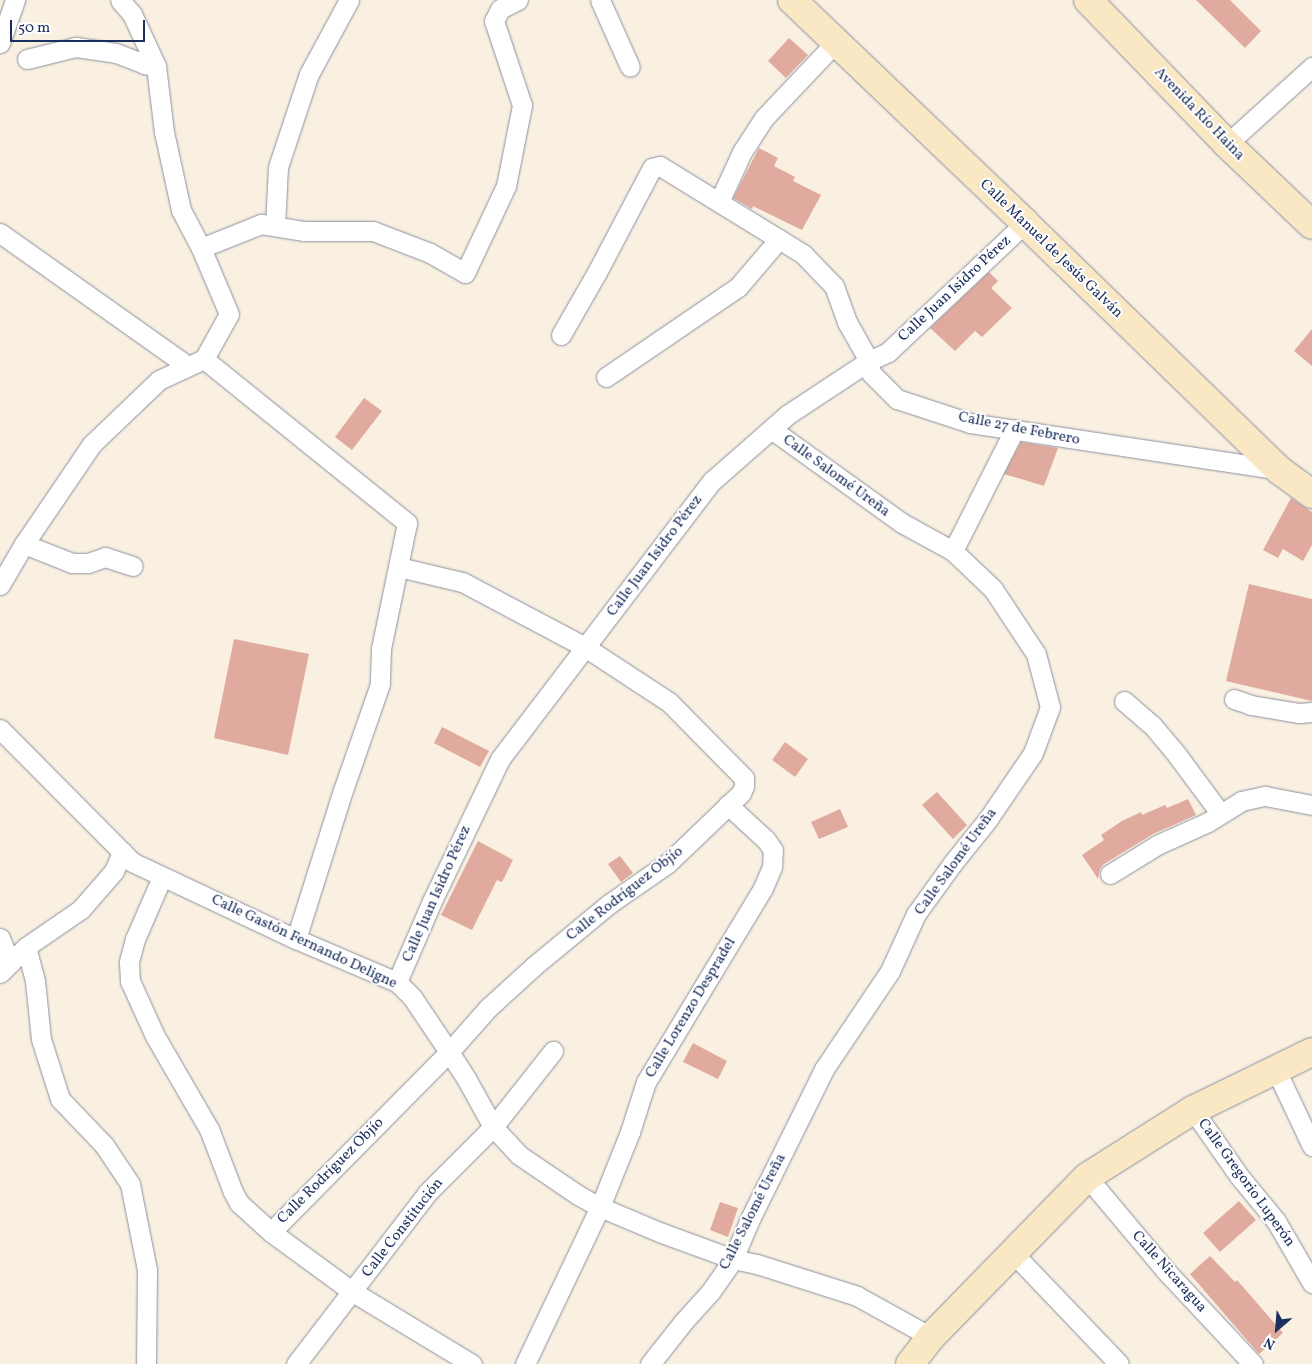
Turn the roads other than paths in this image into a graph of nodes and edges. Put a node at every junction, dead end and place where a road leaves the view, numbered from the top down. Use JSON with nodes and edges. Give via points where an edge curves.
{"nodes":[{"id":1,"x":16,"y":0,"type":"edge"},
{"id":2,"x":120,"y":0,"type":"edge"},
{"id":3,"x":349,"y":0,"type":"edge"},
{"id":4,"x":518,"y":0,"type":"edge"},
{"id":5,"x":600,"y":0,"type":"edge"},
{"id":6,"x":1088,"y":0,"type":"edge"},
{"id":7,"x":804,"y":4,"type":"edge"},
{"id":8,"x":0,"y":43,"type":"edge"},
{"id":9,"x":835,"y":43,"type":"junction"},
{"id":10,"x":26,"y":59,"type":"dead end"},
{"id":11,"x":156,"y":66,"type":"junction"},
{"id":12,"x":630,"y":67,"type":"dead end"},
{"id":13,"x":1312,"y":67,"type":"edge"},
{"id":14,"x":1227,"y":144,"type":"junction"},
{"id":15,"x":719,"y":202,"type":"junction"},
{"id":16,"x":1310,"y":219,"type":"edge"},
{"id":17,"x":1025,"y":223,"type":"junction"},
{"id":18,"x":274,"y":226,"type":"junction"},
{"id":19,"x":0,"y":233,"type":"edge"},
{"id":20,"x":779,"y":239,"type":"junction"},
{"id":21,"x":201,"y":248,"type":"junction"},
{"id":22,"x":561,"y":335,"type":"dead end"},
{"id":23,"x":869,"y":361,"type":"junction"},
{"id":24,"x":196,"y":363,"type":"junction"},
{"id":25,"x":606,"y":377,"type":"dead end"},
{"id":26,"x":771,"y":429,"type":"junction"},
{"id":27,"x":1014,"y":430,"type":"junction"},
{"id":28,"x":1279,"y":470,"type":"junction"},
{"id":29,"x":1312,"y":494,"type":"edge"},
{"id":30,"x":24,"y":544,"type":"junction"},
{"id":31,"x":953,"y":551,"type":"junction"},
{"id":32,"x":133,"y":566,"type":"dead end"},
{"id":33,"x":399,"y":567,"type":"junction"},
{"id":34,"x":0,"y":585,"type":"edge"},
{"id":35,"x":585,"y":648,"type":"junction"},
{"id":36,"x":1234,"y":700,"type":"dead end"},
{"id":37,"x":1124,"y":701,"type":"dead end"},
{"id":38,"x":1312,"y":712,"type":"edge"},
{"id":39,"x":0,"y":729,"type":"edge"},
{"id":40,"x":728,"y":805,"type":"junction"},
{"id":41,"x":1312,"y":805,"type":"edge"},
{"id":42,"x":1220,"y":813,"type":"junction"},
{"id":43,"x":122,"y":852,"type":"junction"},
{"id":44,"x":1110,"y":874,"type":"dead end"},
{"id":45,"x":162,"y":877,"type":"junction"},
{"id":46,"x":0,"y":938,"type":"edge"},
{"id":47,"x":296,"y":939,"type":"junction"},
{"id":48,"x":26,"y":947,"type":"junction"},
{"id":49,"x":5,"y":968,"type":"edge"},
{"id":50,"x":397,"y":982,"type":"junction"},
{"id":51,"x":449,"y":1052,"type":"junction"},
{"id":52,"x":553,"y":1052,"type":"dead end"},
{"id":53,"x":1312,"y":1052,"type":"edge"},
{"id":54,"x":1276,"y":1070,"type":"junction"},
{"id":55,"x":1193,"y":1110,"type":"junction"},
{"id":56,"x":493,"y":1127,"type":"junction"},
{"id":57,"x":1312,"y":1146,"type":"edge"},
{"id":58,"x":1087,"y":1177,"type":"junction"},
{"id":59,"x":600,"y":1207,"type":"junction"},
{"id":60,"x":271,"y":1232,"type":"junction"},
{"id":61,"x":1012,"y":1254,"type":"junction"},
{"id":62,"x":733,"y":1259,"type":"junction"},
{"id":63,"x":1312,"y":1283,"type":"edge"},
{"id":64,"x":353,"y":1292,"type":"junction"},
{"id":65,"x":931,"y":1337,"type":"junction"},
{"id":66,"x":146,"y":1364,"type":"edge"},
{"id":67,"x":296,"y":1364,"type":"edge"},
{"id":68,"x":472,"y":1364,"type":"edge"},
{"id":69,"x":525,"y":1364,"type":"edge"},
{"id":70,"x":650,"y":1364,"type":"edge"},
{"id":71,"x":910,"y":1364,"type":"edge"},
{"id":72,"x":1119,"y":1364,"type":"edge"},
{"id":73,"x":1253,"y":1364,"type":"edge"}],
"edges":[{"from":1,"to":8,"type":"street"},
{"from":2,"to":11,"type":"street","via":[[132,14]]},
{"from":3,"to":18,"type":"street","via":[[309,74],[278,167]]},
{"from":4,"to":18,"type":"street","via":[[500,9],[494,21],[522,105],[506,186],[465,273],[430,253],[373,231],[304,231]]},
{"from":5,"to":12,"type":"street"},
{"from":6,"to":14,"type":"street","name":"Avenida Río Haina"},
{"from":7,"to":9,"type":"street","name":"Calle Manuel de Jesús Galván"},
{"from":9,"to":15,"type":"street","via":[[764,118],[742,152]]},
{"from":9,"to":17,"type":"street","name":"Calle Manuel de Jesús Galván"},
{"from":10,"to":11,"type":"street","via":[[76,47],[116,53]]},
{"from":11,"to":21,"type":"street","via":[[164,132],[181,210]]},
{"from":13,"to":14,"type":"street"},
{"from":14,"to":16,"type":"street","name":"Avenida Río Haina"},
{"from":15,"to":20,"type":"street","name":"Calle 27 de Febrero"},
{"from":15,"to":22,"type":"street","name":"Calle 27 de Febrero","via":[[657,166],[652,168]]},
{"from":17,"to":23,"type":"street","name":"Calle Juan Isidro Pérez","via":[[888,352]]},
{"from":17,"to":28,"type":"street","name":"Calle Manuel de Jesús Galván"},
{"from":18,"to":21,"type":"street","via":[[261,224]]},
{"from":19,"to":24,"type":"street"},
{"from":20,"to":23,"type":"street","name":"Calle 27 de Febrero","via":[[803,254],[834,286],[847,322]]},
{"from":20,"to":25,"type":"street","via":[[738,287]]},
{"from":21,"to":24,"type":"street","via":[[229,314]]},
{"from":23,"to":26,"type":"street","name":"Calle Juan Isidro Pérez"},
{"from":23,"to":27,"type":"street","name":"Calle 27 de Febrero","via":[[871,373],[897,399],[970,422]]},
{"from":24,"to":30,"type":"street","via":[[159,380],[92,444]]},
{"from":24,"to":33,"type":"street","via":[[405,519],[407,527]]},
{"from":26,"to":31,"type":"street","name":"Calle Salomé Ureña","via":[[902,524]]},
{"from":26,"to":35,"type":"street","name":"Calle Juan Isidro Pérez","via":[[712,481]]},
{"from":27,"to":28,"type":"street","name":"Calle 27 de Febrero"},
{"from":27,"to":31,"type":"street"},
{"from":28,"to":29,"type":"street","name":"Calle Manuel de Jesús Galván"},
{"from":30,"to":32,"type":"street","via":[[72,563],[88,563],[105,556]]},
{"from":30,"to":34,"type":"street"},
{"from":31,"to":62,"type":"street","name":"Calle Salomé Ureña","via":[[993,589],[1036,654],[1050,707],[1033,753],[916,914],[890,971],[824,1069]]},
{"from":33,"to":35,"type":"street","name":"Calle Rodríguez Objío","via":[[462,582]]},
{"from":33,"to":47,"type":"street","via":[[381,650],[380,684]]},
{"from":35,"to":40,"type":"street","name":"Calle Rodríguez Objío","via":[[669,702],[744,778],[741,793]]},
{"from":35,"to":50,"type":"street","name":"Calle Juan Isidro Pérez","via":[[500,759]]},
{"from":36,"to":38,"type":"street","via":[[1299,713]]},
{"from":37,"to":42,"type":"street","via":[[1152,725]]},
{"from":39,"to":43,"type":"street","name":"Calle Gastón Fernando Deligne"},
{"from":40,"to":51,"type":"street","name":"Calle Rodríguez Objío","via":[[668,863],[609,904],[534,966],[488,1008]]},
{"from":40,"to":59,"type":"street","name":"Calle Lorenzo Despradel","via":[[766,840],[773,850],[772,866],[758,896],[646,1082]]},
{"from":41,"to":42,"type":"street","via":[[1265,796],[1241,801]]},
{"from":42,"to":44,"type":"street"},
{"from":43,"to":45,"type":"street","name":"Calle Gastón Fernando Deligne","via":[[132,862]]},
{"from":43,"to":48,"type":"street","via":[[114,871],[81,909]]},
{"from":45,"to":47,"type":"street","name":"Calle Gastón Fernando Deligne"},
{"from":45,"to":60,"type":"street","via":[[135,939],[129,962],[130,981],[155,1036],[209,1129],[239,1203]]},
{"from":46,"to":49,"type":"street"},
{"from":47,"to":50,"type":"street","name":"Calle Gastón Fernando Deligne"},
{"from":48,"to":49,"type":"street"},
{"from":48,"to":66,"type":"street","via":[[35,981],[41,1039],[60,1099],[104,1145],[130,1184],[147,1270]]},
{"from":50,"to":51,"type":"street","name":"Calle Gastón Fernando Deligne","via":[[412,996]]},
{"from":51,"to":56,"type":"street","name":"Calle Gastón Fernando Deligne"},
{"from":51,"to":60,"type":"street","name":"Calle Rodríguez Objío"},
{"from":52,"to":56,"type":"street","name":"Calle Constitución"},
{"from":53,"to":54,"type":"street"},
{"from":54,"to":55,"type":"street"},
{"from":54,"to":57,"type":"street"},
{"from":55,"to":58,"type":"street"},
{"from":55,"to":63,"type":"street","name":"Calle Gregorio Luperón","via":[[1239,1176],[1276,1220]]},
{"from":56,"to":59,"type":"street","name":"Calle Gastón Fernando Deligne","via":[[519,1155]]},
{"from":56,"to":64,"type":"street","name":"Calle Constitución","via":[[427,1193]]},
{"from":58,"to":61,"type":"street"},
{"from":58,"to":73,"type":"street","name":"Calle Nicaragua","via":[[1165,1270]]},
{"from":59,"to":62,"type":"street","name":"Calle Gastón Fernando Deligne"},
{"from":59,"to":69,"type":"street","name":"Calle Lorenzo Despradel"},
{"from":60,"to":64,"type":"street"},
{"from":61,"to":65,"type":"street"},
{"from":61,"to":72,"type":"street"},
{"from":62,"to":65,"type":"street","name":"Calle Gastón Fernando Deligne","via":[[857,1296]]},
{"from":62,"to":70,"type":"street","name":"Calle Salomé Ureña","via":[[711,1291]]},
{"from":64,"to":67,"type":"street","name":"Calle Constitución"},
{"from":64,"to":68,"type":"street"},
{"from":65,"to":71,"type":"street"}]}
